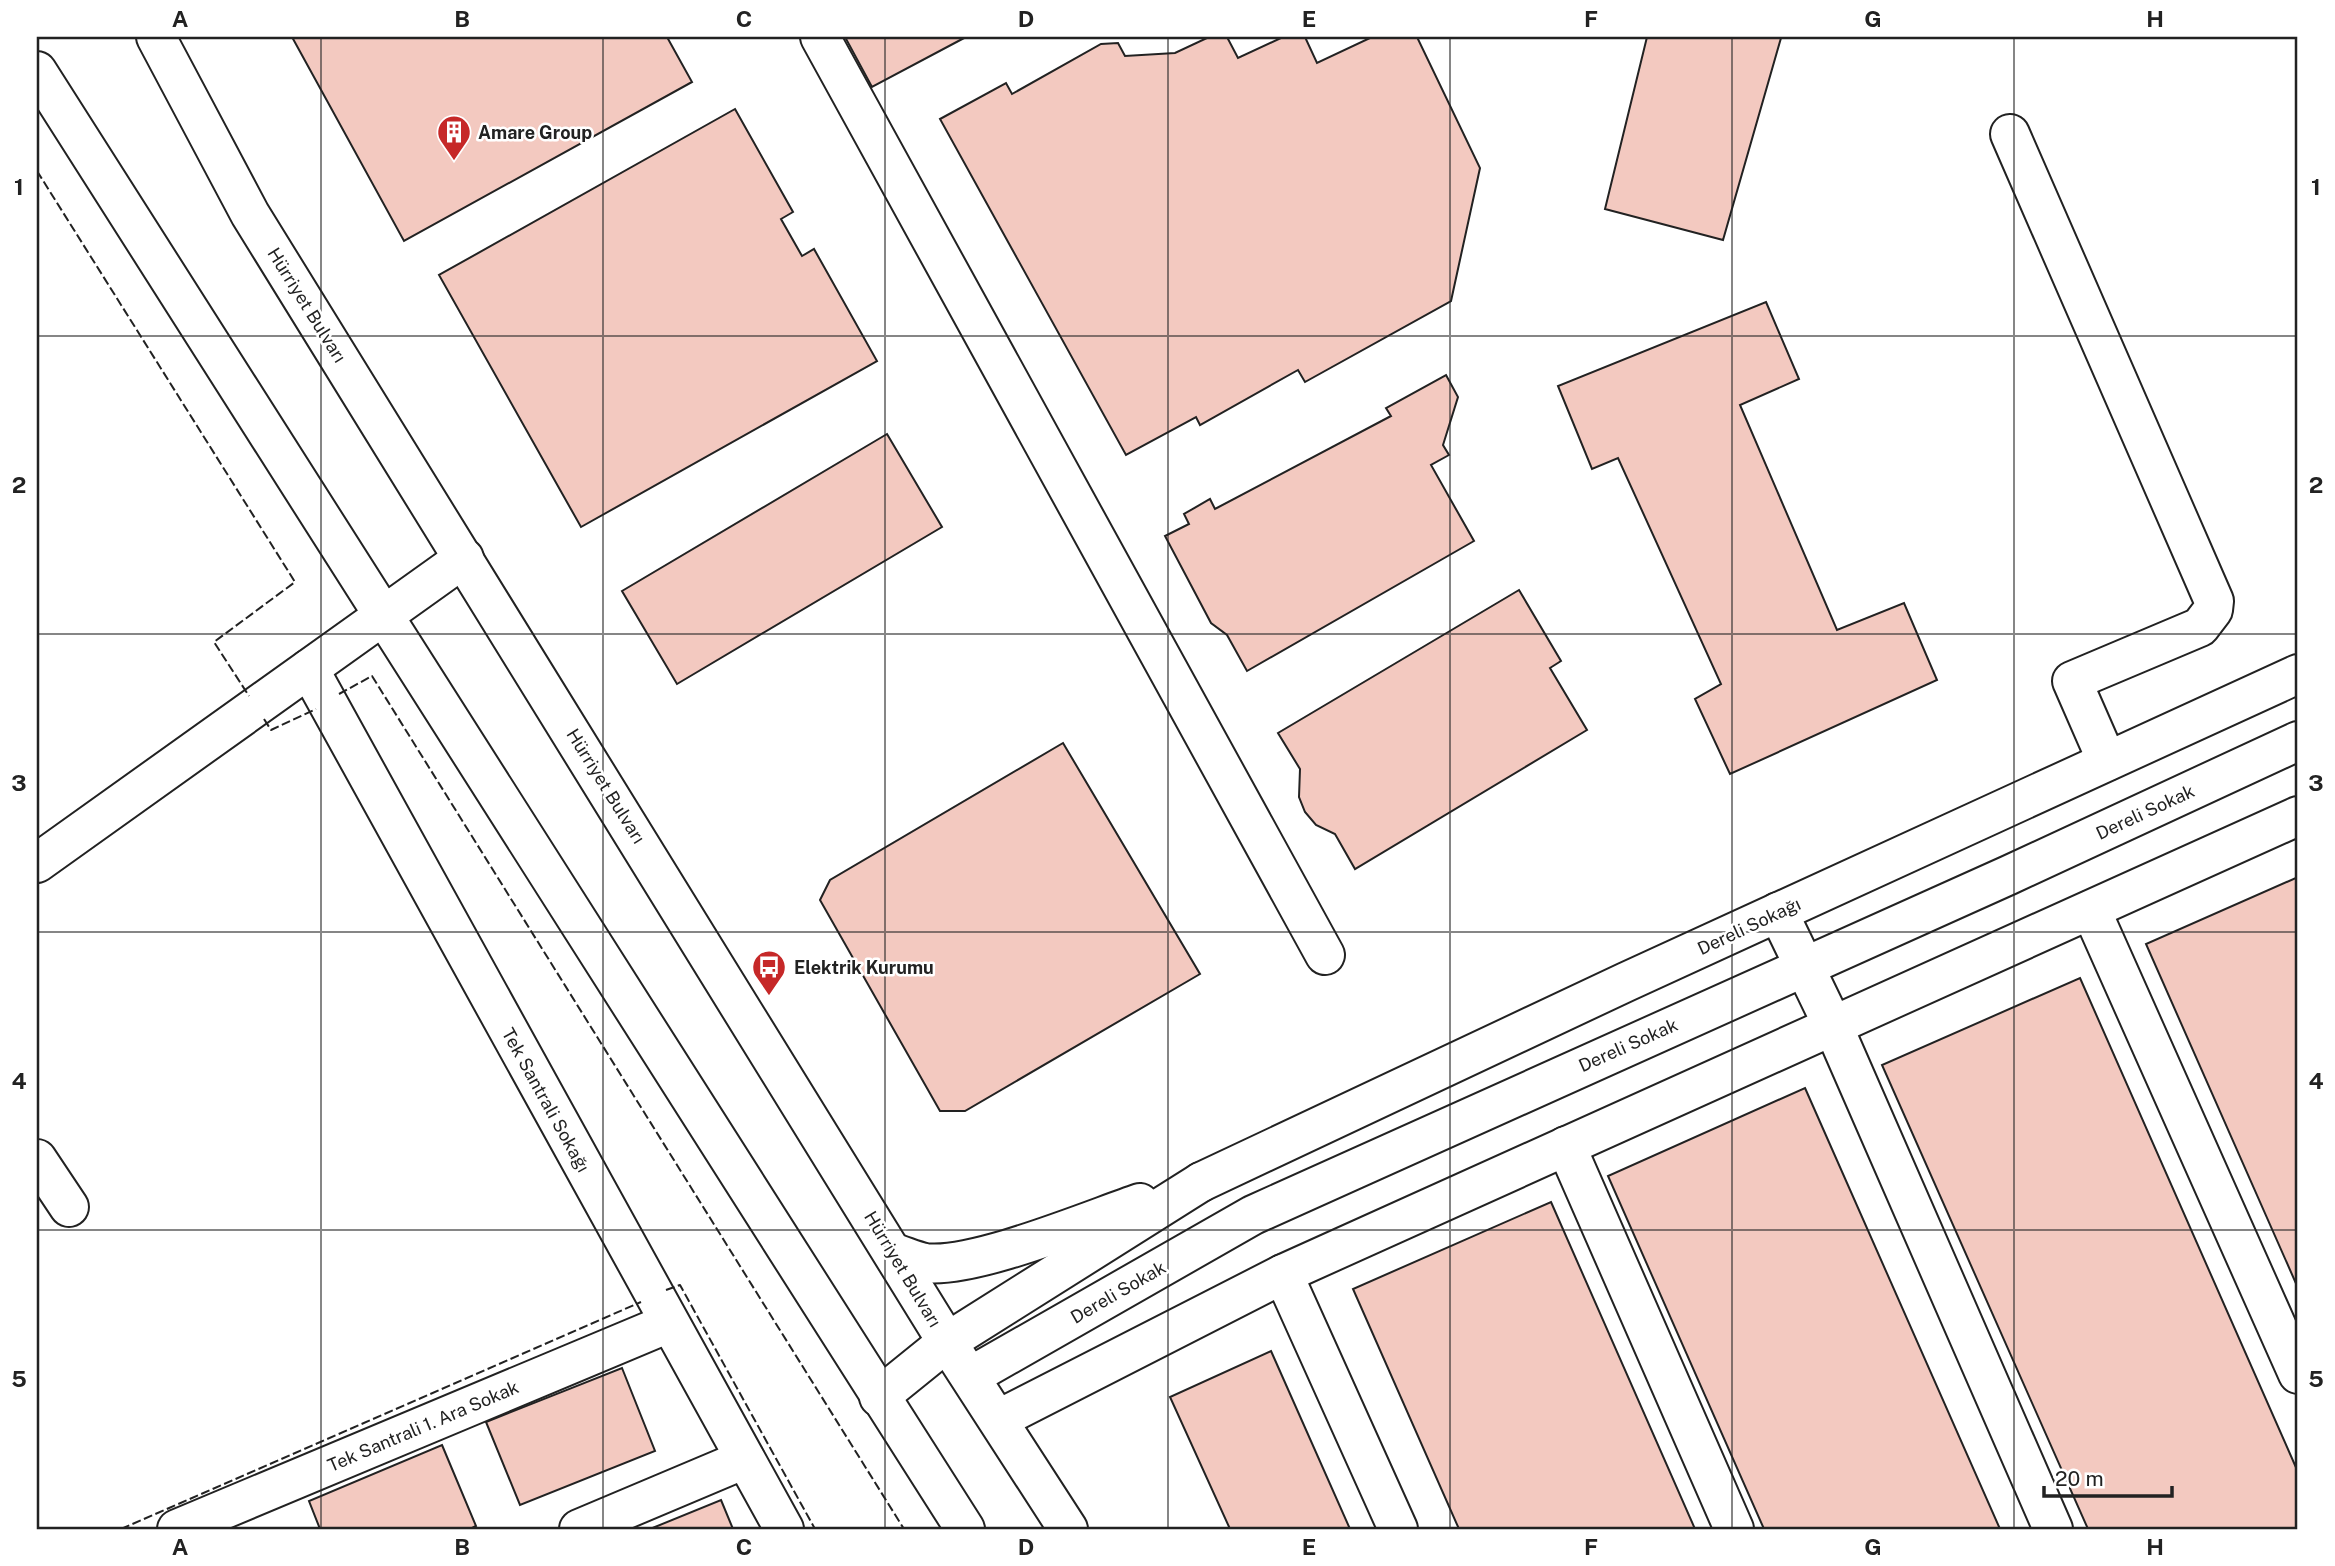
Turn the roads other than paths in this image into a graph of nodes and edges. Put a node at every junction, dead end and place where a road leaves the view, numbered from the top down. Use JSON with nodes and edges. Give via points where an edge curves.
{"nodes":[{"id":1,"x":156,"y":37,"type":"edge"},
{"id":2,"x":820,"y":37,"type":"edge"},
{"id":3,"x":37,"y":71,"type":"edge"},
{"id":4,"x":2010,"y":134,"type":"dead end"},
{"id":5,"x":464,"y":558,"type":"junction"},
{"id":6,"x":384,"y":616,"type":"junction"},
{"id":7,"x":309,"y":669,"type":"junction"},
{"id":8,"x":2298,"y":674,"type":"edge"},
{"id":9,"x":2298,"y":741,"type":"edge"},
{"id":10,"x":2107,"y":761,"type":"junction"},
{"id":11,"x":2298,"y":816,"type":"edge"},
{"id":12,"x":37,"y":863,"type":"edge"},
{"id":13,"x":2091,"y":910,"type":"junction"},
{"id":14,"x":1778,"y":912,"type":"junction"},
{"id":15,"x":1325,"y":956,"type":"dead end"},
{"id":16,"x":1803,"y":965,"type":"junction"},
{"id":17,"x":1833,"y":1026,"type":"junction"},
{"id":18,"x":1566,"y":1146,"type":"junction"},
{"id":19,"x":37,"y":1159,"type":"edge"},
{"id":20,"x":1201,"y":1182,"type":"junction"},
{"id":21,"x":69,"y":1206,"type":"dead end"},
{"id":22,"x":894,"y":1253,"type":"junction"},
{"id":23,"x":1283,"y":1274,"type":"junction"},
{"id":24,"x":669,"y":1323,"type":"junction"},
{"id":25,"x":947,"y":1342,"type":"junction"},
{"id":26,"x":2298,"y":1374,"type":"edge"},
{"id":27,"x":971,"y":1376,"type":"junction"},
{"id":28,"x":879,"y":1397,"type":"junction"},
{"id":29,"x":999,"y":1419,"type":"junction"},
{"id":30,"x":745,"y":1459,"type":"junction"},
{"id":31,"x":177,"y":1529,"type":"edge"},
{"id":32,"x":579,"y":1529,"type":"edge"},
{"id":33,"x":784,"y":1529,"type":"edge"},
{"id":34,"x":965,"y":1529,"type":"edge"},
{"id":35,"x":1068,"y":1529,"type":"edge"},
{"id":36,"x":1398,"y":1529,"type":"edge"},
{"id":37,"x":1734,"y":1529,"type":"edge"},
{"id":38,"x":2053,"y":1529,"type":"edge"}],
"edges":[{"from":1,"to":5,"type":"street","name":"Hürriyet Bulvarı","via":[[250,214]]},
{"from":2,"to":15,"type":"street"},
{"from":3,"to":6,"type":"street"},
{"from":4,"to":10,"type":"street","via":[[2213,592],[2213,610],[2200,627],[2072,681]]},
{"from":5,"to":6,"type":"street"},
{"from":5,"to":22,"type":"street","name":"Hürriyet Bulvarı"},
{"from":6,"to":7,"type":"street"},
{"from":6,"to":28,"type":"street"},
{"from":7,"to":12,"type":"street"},
{"from":7,"to":24,"type":"street","name":"Tek Santrali Sokağı"},
{"from":8,"to":10,"type":"street","name":"Dereli Sokağı"},
{"from":9,"to":16,"type":"street","name":"Dereli Sokak"},
{"from":10,"to":14,"type":"street","name":"Dereli Sokağı"},
{"from":11,"to":13,"type":"street"},
{"from":13,"to":17,"type":"street"},
{"from":13,"to":26,"type":"street"},
{"from":14,"to":16,"type":"street"},
{"from":14,"to":20,"type":"street","name":"Dereli Sokağı"},
{"from":16,"to":17,"type":"street"},
{"from":16,"to":27,"type":"street","name":"Dereli Sokak","via":[[1252,1215]]},
{"from":17,"to":18,"type":"street"},
{"from":17,"to":38,"type":"street"},
{"from":18,"to":23,"type":"street"},
{"from":18,"to":37,"type":"street"},
{"from":19,"to":21,"type":"street"},
{"from":20,"to":22,"type":"street","via":[[1002,1250],[926,1263]]},
{"from":20,"to":25,"type":"street"},
{"from":22,"to":25,"type":"street","name":"Hürriyet Bulvarı"},
{"from":23,"to":29,"type":"street"},
{"from":23,"to":36,"type":"street"},
{"from":24,"to":30,"type":"street","name":"Tek Santrali Sokağı"},
{"from":24,"to":31,"type":"street","name":"Tek Santrali 1. Ara Sokak"},
{"from":25,"to":27,"type":"street","name":"Hürriyet Bulvarı"},
{"from":25,"to":28,"type":"street"},
{"from":27,"to":28,"type":"street","name":"Dereli Sokak"},
{"from":27,"to":29,"type":"street","name":"Hürriyet Bulvarı"},
{"from":28,"to":34,"type":"street"},
{"from":29,"to":35,"type":"street","name":"Hürriyet Bulvarı"},
{"from":30,"to":32,"type":"street"},
{"from":30,"to":33,"type":"street","name":"Tek Santrali Sokağı"}]}
